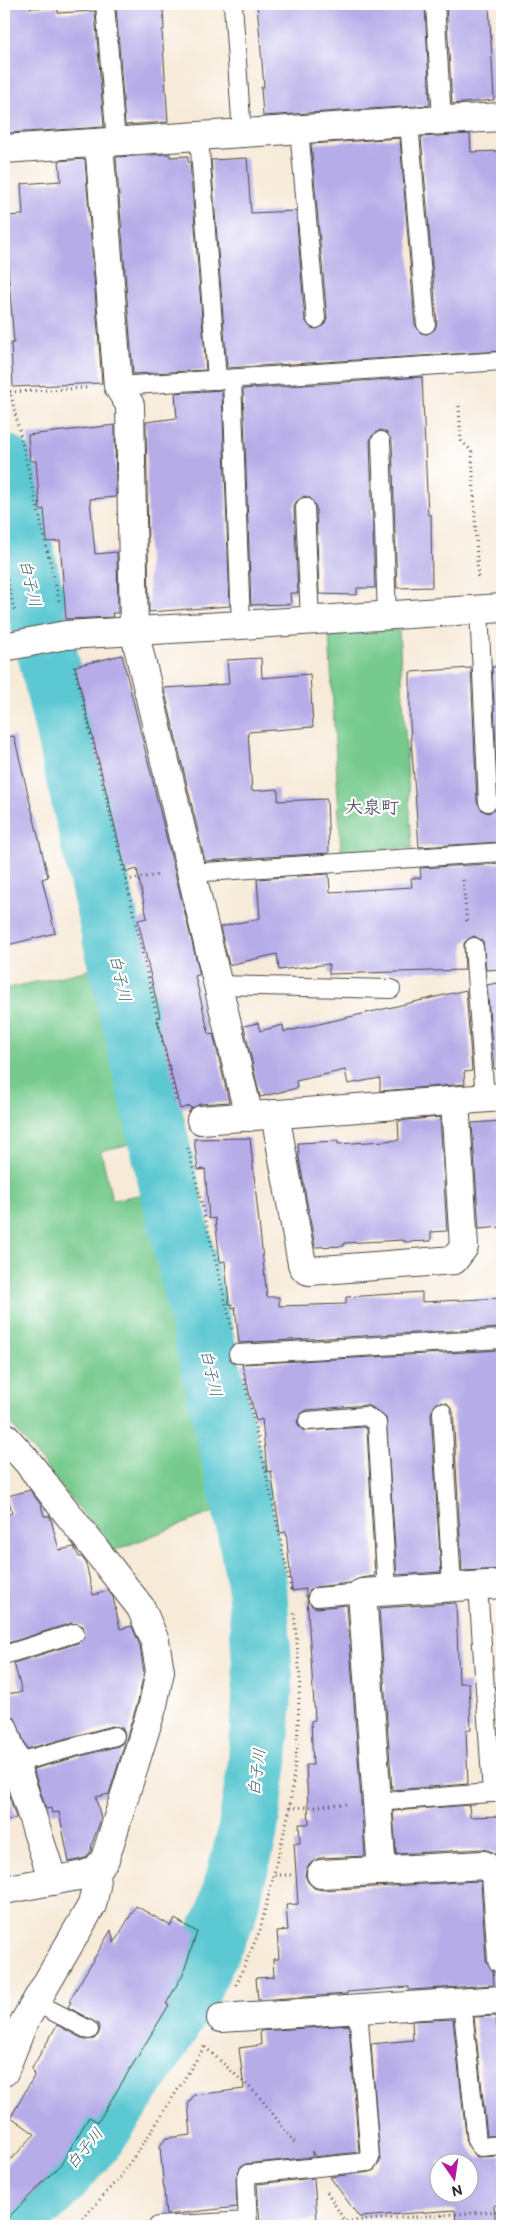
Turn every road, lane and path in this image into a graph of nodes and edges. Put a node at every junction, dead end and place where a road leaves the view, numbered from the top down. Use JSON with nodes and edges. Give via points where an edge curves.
{"nodes":[{"id":1,"x":105,"y":4,"type":"edge"},
{"id":2,"x":233,"y":4,"type":"edge"},
{"id":3,"x":435,"y":4,"type":"edge"},
{"id":4,"x":502,"y":118,"type":"edge"},
{"id":5,"x":442,"y":120,"type":"junction"},
{"id":6,"x":409,"y":122,"type":"junction"},
{"id":7,"x":299,"y":129,"type":"junction"},
{"id":8,"x":242,"y":134,"type":"junction"},
{"id":9,"x":199,"y":136,"type":"junction"},
{"id":10,"x":108,"y":142,"type":"junction"},
{"id":11,"x":4,"y":149,"type":"edge"},
{"id":12,"x":316,"y":319,"type":"dead end"},
{"id":13,"x":426,"y":324,"type":"dead end"},
{"id":14,"x":502,"y":361,"type":"edge"},
{"id":15,"x":4,"y":366,"type":"edge"},
{"id":16,"x":225,"y":379,"type":"junction"},
{"id":17,"x":118,"y":386,"type":"junction"},
{"id":18,"x":10,"y":392,"type":"junction"},
{"id":19,"x":459,"y":406,"type":"dead end"},
{"id":20,"x":381,"y":441,"type":"dead end"},
{"id":21,"x":305,"y":507,"type":"dead end"},
{"id":22,"x":4,"y":565,"type":"edge"},
{"id":23,"x":491,"y":608,"type":"edge"},
{"id":24,"x":387,"y":616,"type":"junction"},
{"id":25,"x":310,"y":621,"type":"junction"},
{"id":26,"x":241,"y":626,"type":"junction"},
{"id":27,"x":134,"y":630,"type":"junction"},
{"id":28,"x":66,"y":635,"type":"junction"},
{"id":29,"x":13,"y":645,"type":"edge"},
{"id":30,"x":488,"y":802,"type":"dead end"},
{"id":31,"x":502,"y":852,"type":"edge"},
{"id":32,"x":460,"y":855,"type":"junction"},
{"id":33,"x":190,"y":873,"type":"junction"},
{"id":34,"x":474,"y":947,"type":"joint"},
{"id":35,"x":217,"y":985,"type":"junction"},
{"id":36,"x":391,"y":989,"type":"dead end"},
{"id":37,"x":493,"y":1098,"type":"edge"},
{"id":38,"x":456,"y":1101,"type":"junction"},
{"id":39,"x":176,"y":1103,"type":"dead end"},
{"id":40,"x":262,"y":1115,"type":"junction"},
{"id":41,"x":193,"y":1131,"type":"joint"},
{"id":42,"x":502,"y":1339,"type":"edge"},
{"id":43,"x":238,"y":1354,"type":"junction"},
{"id":44,"x":442,"y":1412,"type":"dead end"},
{"id":45,"x":308,"y":1421,"type":"dead end"},
{"id":46,"x":4,"y":1436,"type":"edge"},
{"id":47,"x":477,"y":1586,"type":"edge"},
{"id":48,"x":375,"y":1592,"type":"junction"},
{"id":49,"x":317,"y":1597,"type":"dead end"},
{"id":50,"x":293,"y":1600,"type":"dead end"},
{"id":51,"x":294,"y":1609,"type":"dead end"},
{"id":52,"x":75,"y":1633,"type":"dead end"},
{"id":53,"x":4,"y":1655,"type":"edge"},
{"id":54,"x":4,"y":1729,"type":"edge"},
{"id":55,"x":115,"y":1736,"type":"dead end"},
{"id":56,"x":15,"y":1763,"type":"junction"},
{"id":57,"x":497,"y":1793,"type":"edge"},
{"id":58,"x":377,"y":1802,"type":"junction"},
{"id":59,"x":290,"y":1808,"type":"junction"},
{"id":60,"x":95,"y":1871,"type":"junction"},
{"id":61,"x":382,"y":1871,"type":"junction"},
{"id":62,"x":321,"y":1874,"type":"dead end"},
{"id":63,"x":53,"y":1881,"type":"junction"},
{"id":64,"x":4,"y":1890,"type":"edge"},
{"id":65,"x":502,"y":1959,"type":"edge"},
{"id":66,"x":502,"y":2000,"type":"edge"},
{"id":67,"x":35,"y":2002,"type":"junction"},
{"id":68,"x":462,"y":2002,"type":"junction"},
{"id":69,"x":358,"y":2009,"type":"junction"},
{"id":70,"x":221,"y":2018,"type":"junction"},
{"id":71,"x":89,"y":2030,"type":"dead end"},
{"id":72,"x":205,"y":2047,"type":"junction"},
{"id":73,"x":4,"y":2072,"type":"edge"},
{"id":74,"x":502,"y":2146,"type":"edge"},
{"id":75,"x":311,"y":2167,"type":"junction"},
{"id":76,"x":502,"y":2211,"type":"edge"},
{"id":77,"x":442,"y":2214,"type":"junction"},
{"id":78,"x":345,"y":2222,"type":"junction"},
{"id":79,"x":248,"y":2224,"type":"edge"},
{"id":80,"x":76,"y":2226,"type":"edge"},
{"id":81,"x":158,"y":2226,"type":"edge"},
{"id":82,"x":276,"y":2226,"type":"edge"},
{"id":83,"x":348,"y":2226,"type":"edge"},
{"id":84,"x":444,"y":2226,"type":"edge"}],
"edges":[{"from":1,"to":10,"type":"lane"},
{"from":2,"to":8,"type":"lane"},
{"from":3,"to":5,"type":"lane"},
{"from":4,"to":5,"type":"street"},
{"from":5,"to":6,"type":"street"},
{"from":6,"to":7,"type":"street"},
{"from":6,"to":13,"type":"lane"},
{"from":7,"to":8,"type":"street"},
{"from":7,"to":12,"type":"lane"},
{"from":8,"to":9,"type":"street"},
{"from":9,"to":10,"type":"street"},
{"from":9,"to":16,"type":"lane"},
{"from":10,"to":11,"type":"street"},
{"from":10,"to":17,"type":"street"},
{"from":14,"to":16,"type":"lane"},
{"from":15,"to":18,"type":"path"},
{"from":16,"to":17,"type":"lane"},
{"from":16,"to":26,"type":"lane"},
{"from":17,"to":18,"type":"path"},
{"from":17,"to":27,"type":"street","via":[[130,405]]},
{"from":18,"to":28,"type":"path"},
{"from":19,"to":23,"type":"path","via":[[461,441],[472,451]]},
{"from":20,"to":24,"type":"lane"},
{"from":21,"to":25,"type":"lane"},
{"from":22,"to":29,"type":"path"},
{"from":23,"to":24,"type":"street"},
{"from":23,"to":30,"type":"lane"},
{"from":24,"to":25,"type":"street"},
{"from":25,"to":26,"type":"street"},
{"from":26,"to":27,"type":"street"},
{"from":27,"to":28,"type":"street"},
{"from":27,"to":33,"type":"street"},
{"from":28,"to":29,"type":"street"},
{"from":28,"to":39,"type":"path"},
{"from":31,"to":32,"type":"lane"},
{"from":32,"to":33,"type":"lane"},
{"from":32,"to":34,"type":"path","via":[[468,936]]},
{"from":33,"to":35,"type":"street"},
{"from":34,"to":37,"type":"lane"},
{"from":35,"to":36,"type":"lane"},
{"from":35,"to":40,"type":"street"},
{"from":37,"to":38,"type":"street"},
{"from":38,"to":40,"type":"street"},
{"from":38,"to":40,"type":"street","via":[[464,1247],[454,1260],[309,1271],[302,1264]]},
{"from":40,"to":41,"type":"street"},
{"from":41,"to":43,"type":"path"},
{"from":42,"to":43,"type":"lane"},
{"from":43,"to":50,"type":"path"},
{"from":44,"to":47,"type":"lane"},
{"from":45,"to":48,"type":"lane","via":[[366,1416],[377,1423]]},
{"from":46,"to":60,"type":"street","via":[[141,1608],[155,1641],[160,1671],[153,1705],[105,1859]]},
{"from":47,"to":48,"type":"street"},
{"from":47,"to":57,"type":"lane"},
{"from":48,"to":49,"type":"lane"},
{"from":48,"to":58,"type":"street"},
{"from":51,"to":59,"type":"path","via":[[300,1677]]},
{"from":52,"to":53,"type":"lane"},
{"from":54,"to":56,"type":"street"},
{"from":55,"to":56,"type":"lane"},
{"from":56,"to":63,"type":"street"},
{"from":57,"to":58,"type":"lane"},
{"from":58,"to":59,"type":"path"},
{"from":58,"to":61,"type":"street"},
{"from":59,"to":70,"type":"path","via":[[260,1930]]},
{"from":60,"to":63,"type":"street"},
{"from":60,"to":67,"type":"street","via":[[92,1905]]},
{"from":61,"to":62,"type":"street"},
{"from":61,"to":65,"type":"street","via":[[484,1865],[496,1874]]},
{"from":63,"to":64,"type":"street"},
{"from":66,"to":68,"type":"street"},
{"from":67,"to":71,"type":"lane"},
{"from":67,"to":73,"type":"street"},
{"from":68,"to":69,"type":"street"},
{"from":68,"to":74,"type":"lane","via":[[477,2142],[481,2147]]},
{"from":69,"to":70,"type":"street"},
{"from":69,"to":75,"type":"lane","via":[[370,2158],[364,2163]]},
{"from":70,"to":72,"type":"path"},
{"from":72,"to":75,"type":"path","via":[[259,2096]]},
{"from":72,"to":80,"type":"path","via":[[120,2177]]},
{"from":75,"to":78,"type":"path"},
{"from":75,"to":79,"type":"lane","via":[[248,2174]]},
{"from":76,"to":77,"type":"path"},
{"from":77,"to":78,"type":"path"},
{"from":77,"to":84,"type":"path"},
{"from":78,"to":82,"type":"path"},
{"from":78,"to":83,"type":"path"},
{"from":79,"to":81,"type":"lane"}]}
